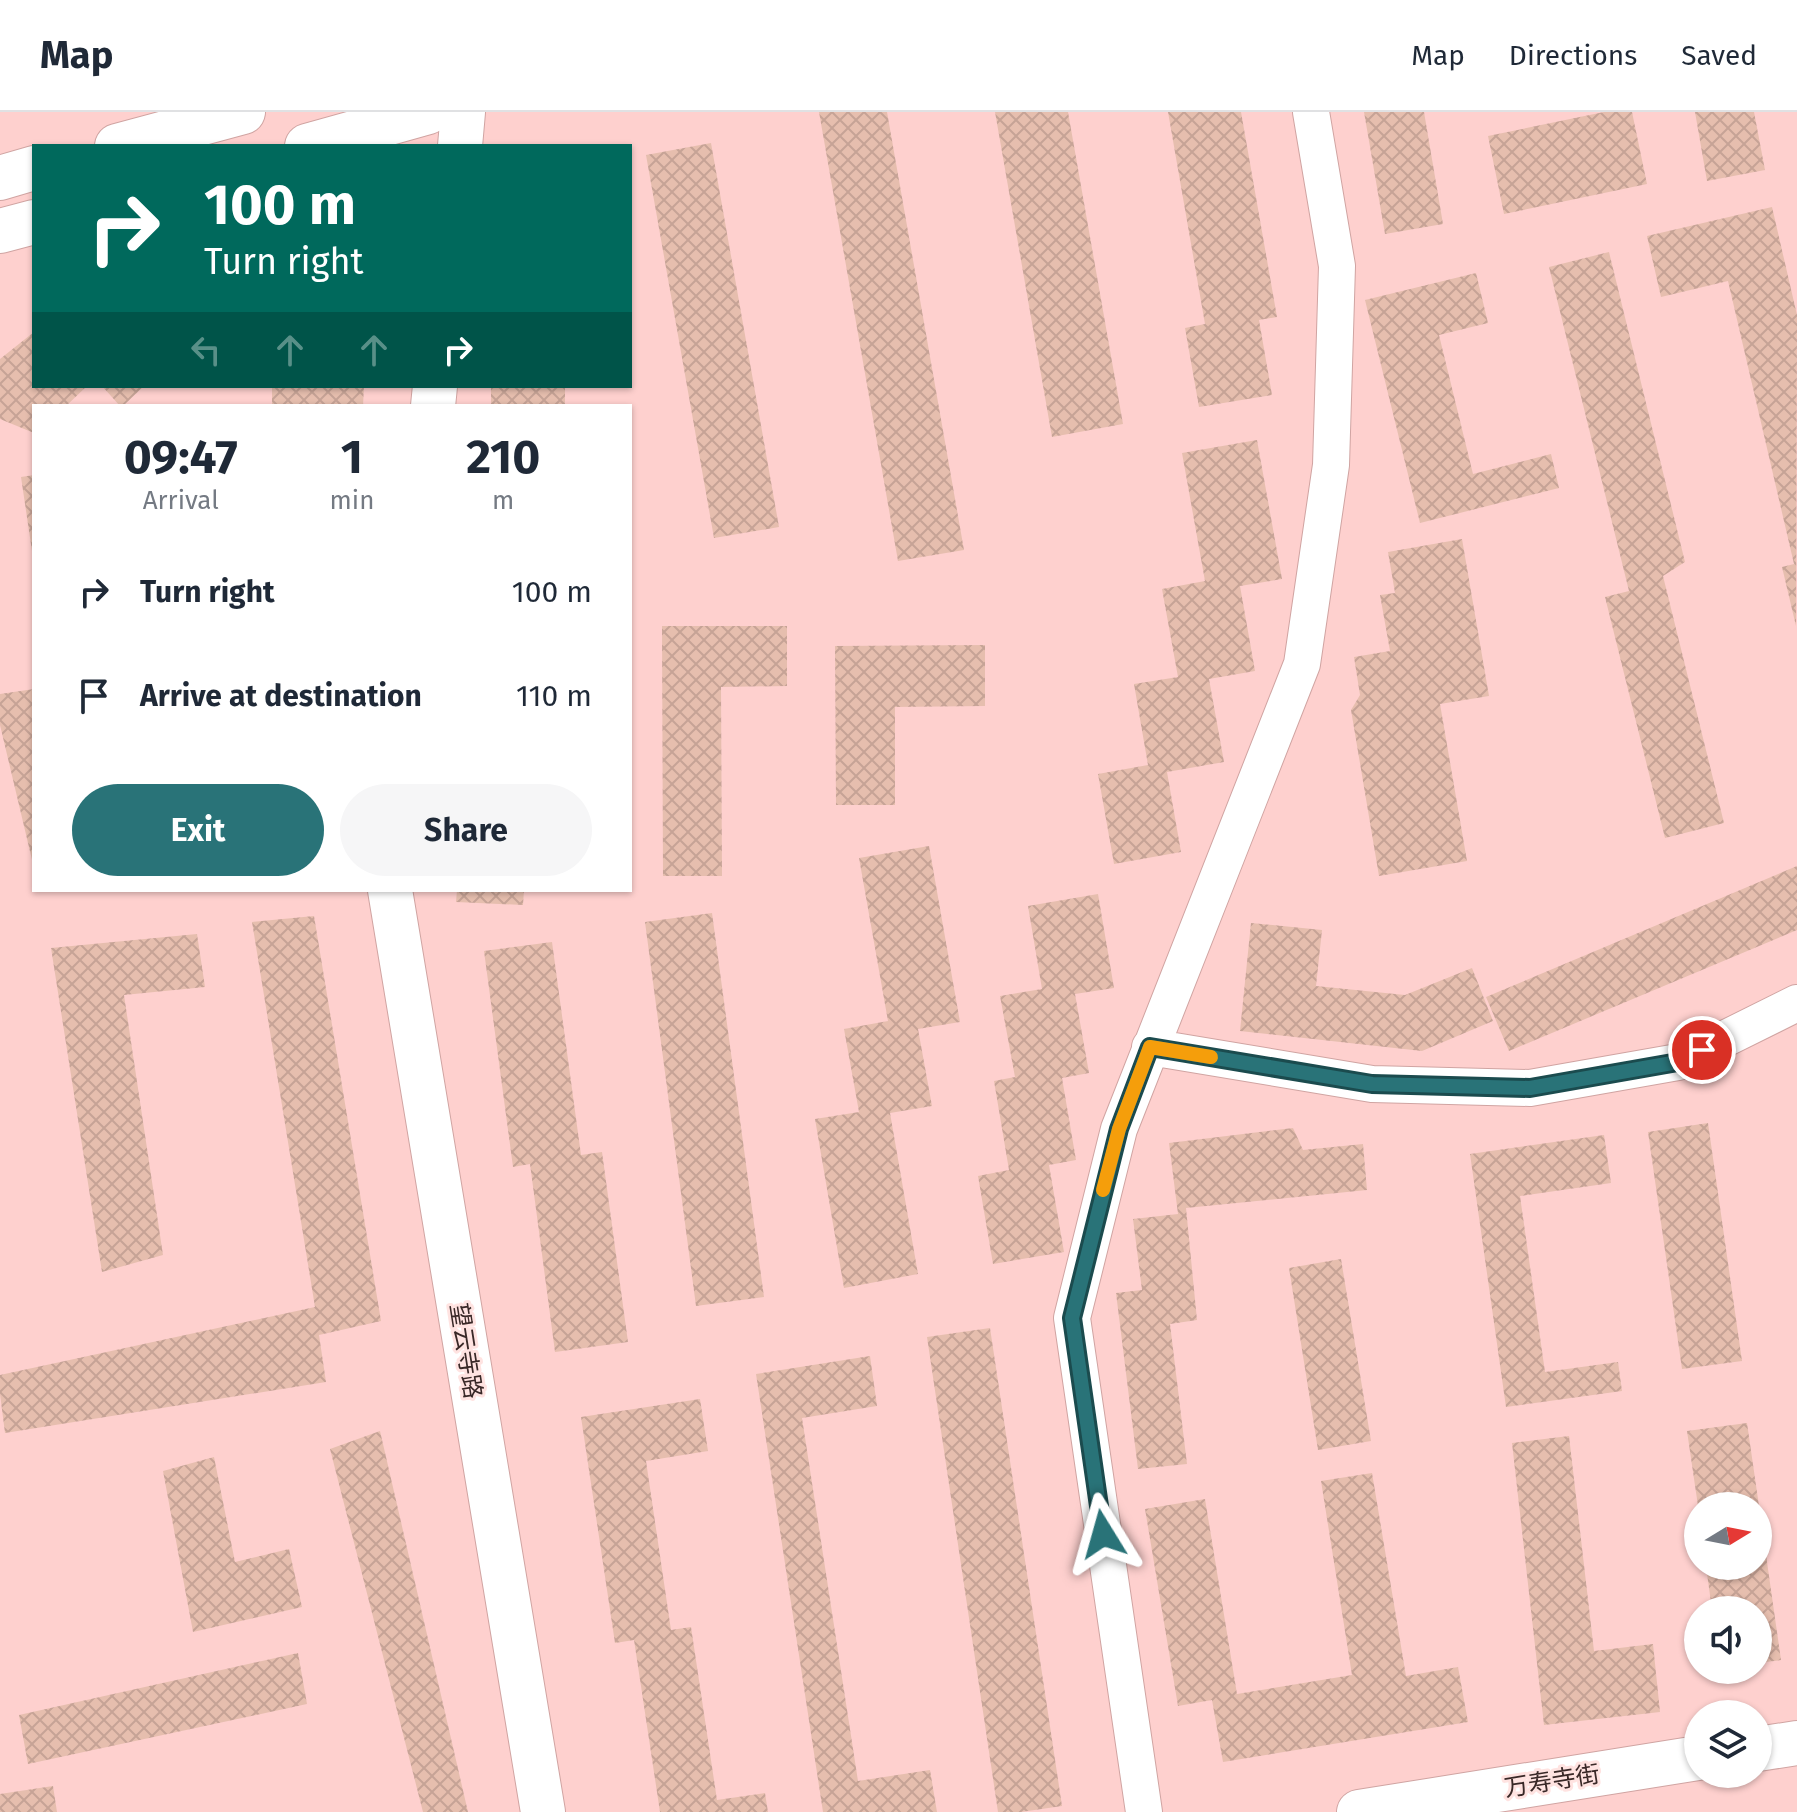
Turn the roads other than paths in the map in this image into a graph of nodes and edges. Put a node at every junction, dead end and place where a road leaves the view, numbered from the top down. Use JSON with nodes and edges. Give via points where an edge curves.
{"nodes":[{"id":1,"x":243,"y":112,"type":"edge"},
{"id":2,"x":428,"y":112,"type":"edge"},
{"id":3,"x":463,"y":112,"type":"edge"},
{"id":4,"x":1311,"y":112,"type":"edge"},
{"id":5,"x":124,"y":144,"type":"edge"},
{"id":6,"x":314,"y":144,"type":"edge"},
{"id":7,"x":460,"y":144,"type":"edge"},
{"id":8,"x":32,"y":169,"type":"edge"},
{"id":9,"x":0,"y":178,"type":"edge"},
{"id":10,"x":32,"y":223,"type":"edge"},
{"id":11,"x":0,"y":231,"type":"edge"},
{"id":12,"x":390,"y":892,"type":"edge"},
{"id":13,"x":1797,"y":1003,"type":"edge"},
{"id":14,"x":1150,"y":1047,"type":"junction"},
{"id":15,"x":1797,"y":1743,"type":"edge"},
{"id":16,"x":1772,"y":1747,"type":"edge"},
{"id":17,"x":1684,"y":1760,"type":"edge"},
{"id":18,"x":543,"y":1812,"type":"edge"},
{"id":19,"x":1144,"y":1812,"type":"edge"},
{"id":20,"x":1359,"y":1812,"type":"edge"}],
"edges":[{"from":1,"to":5,"type":"street"},
{"from":2,"to":6,"type":"street"},
{"from":3,"to":7,"type":"street"},
{"from":4,"to":14,"type":"street","via":[[1337,266],[1331,465],[1302,664]]},
{"from":8,"to":9,"type":"street"},
{"from":10,"to":11,"type":"street"},
{"from":12,"to":18,"type":"street","name":"望云寺路"},
{"from":13,"to":14,"type":"street","via":[[1678,1062],[1530,1088],[1372,1084]]},
{"from":14,"to":19,"type":"street","via":[[1119,1129],[1072,1318]]},
{"from":15,"to":16,"type":"street"},
{"from":17,"to":20,"type":"street","name":"万寿寺街"}]}
